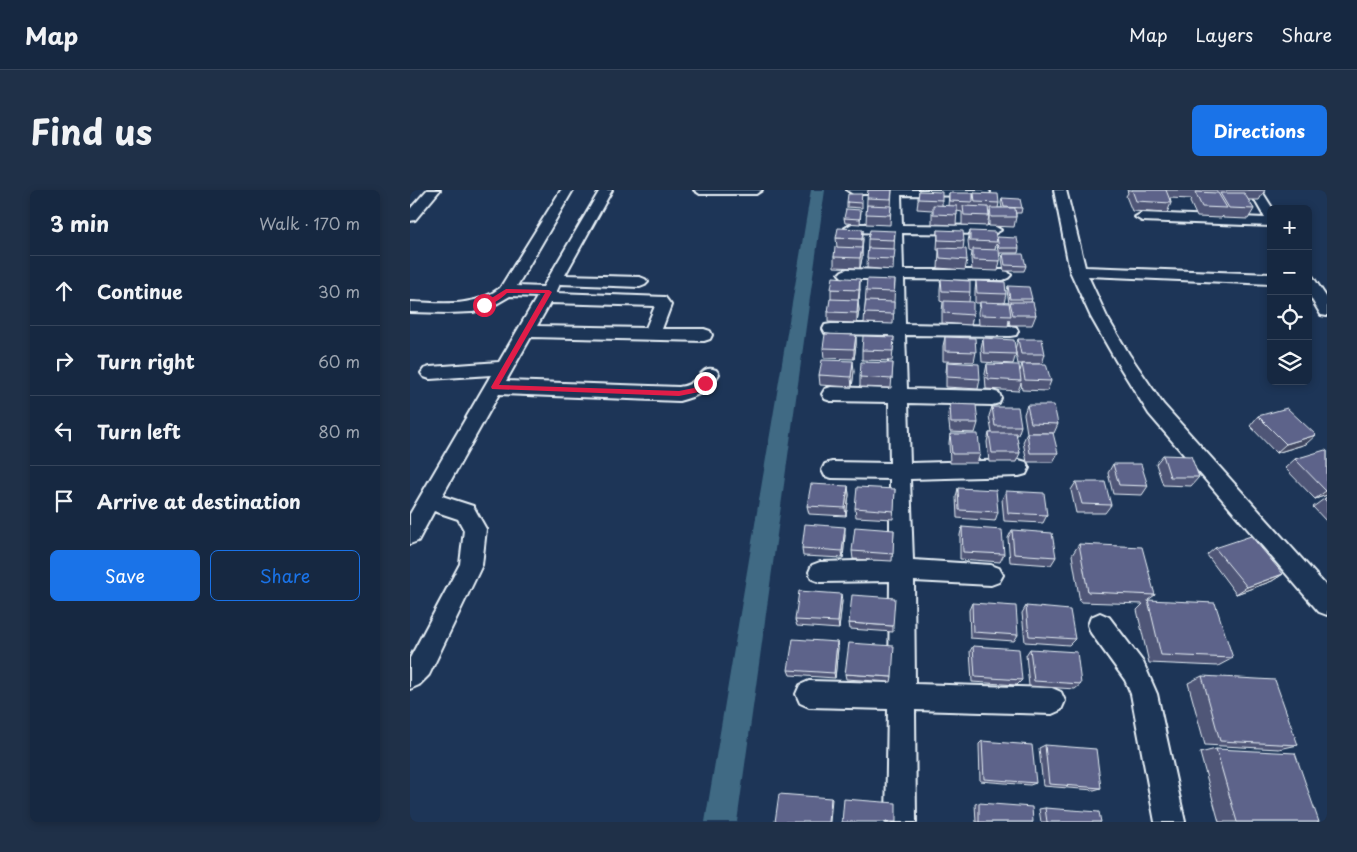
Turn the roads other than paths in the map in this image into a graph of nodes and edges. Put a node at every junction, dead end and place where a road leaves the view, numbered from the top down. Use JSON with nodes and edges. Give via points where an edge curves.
{"nodes":[{"id":1,"x":434,"y":190,"type":"edge"},
{"id":2,"x":567,"y":190,"type":"edge"},
{"id":3,"x":606,"y":190,"type":"edge"},
{"id":4,"x":700,"y":190,"type":"edge"},
{"id":5,"x":756,"y":190,"type":"edge"},
{"id":6,"x":853,"y":190,"type":"edge"},
{"id":7,"x":894,"y":190,"type":"edge"},
{"id":8,"x":1060,"y":190,"type":"edge"},
{"id":9,"x":1255,"y":190,"type":"edge"},
{"id":10,"x":983,"y":192,"type":"edge"},
{"id":11,"x":1267,"y":210,"type":"edge"},
{"id":12,"x":410,"y":217,"type":"edge"},
{"id":13,"x":1142,"y":217,"type":"dead end"},
{"id":14,"x":1267,"y":222,"type":"edge"},
{"id":15,"x":852,"y":228,"type":"edge"},
{"id":16,"x":896,"y":229,"type":"junction"},
{"id":17,"x":994,"y":230,"type":"edge"},
{"id":18,"x":1078,"y":271,"type":"junction"},
{"id":19,"x":848,"y":274,"type":"dead end"},
{"id":20,"x":897,"y":275,"type":"junction"},
{"id":21,"x":1003,"y":276,"type":"dead end"},
{"id":22,"x":1267,"y":279,"type":"edge"},
{"id":23,"x":640,"y":282,"type":"dead end"},
{"id":24,"x":1312,"y":285,"type":"edge"},
{"id":25,"x":550,"y":289,"type":"junction"},
{"id":26,"x":506,"y":291,"type":"junction"},
{"id":27,"x":410,"y":307,"type":"edge"},
{"id":28,"x":1327,"y":311,"type":"edge"},
{"id":29,"x":831,"y":329,"type":"dead end"},
{"id":30,"x":898,"y":329,"type":"junction"},
{"id":31,"x":1010,"y":331,"type":"dead end"},
{"id":32,"x":526,"y":332,"type":"junction"},
{"id":33,"x":652,"y":334,"type":"junction"},
{"id":34,"x":704,"y":335,"type":"dead end"},
{"id":35,"x":505,"y":368,"type":"junction"},
{"id":36,"x":430,"y":373,"type":"dead end"},
{"id":37,"x":710,"y":374,"type":"dead end"},
{"id":38,"x":494,"y":387,"type":"junction"},
{"id":39,"x":831,"y":394,"type":"dead end"},
{"id":40,"x":899,"y":395,"type":"junction"},
{"id":41,"x":992,"y":398,"type":"dead end"},
{"id":42,"x":1019,"y":468,"type":"dead end"},
{"id":43,"x":832,"y":470,"type":"dead end"},
{"id":44,"x":900,"y":471,"type":"junction"},
{"id":45,"x":429,"y":501,"type":"junction"},
{"id":46,"x":410,"y":534,"type":"edge"},
{"id":47,"x":902,"y":570,"type":"junction"},
{"id":48,"x":820,"y":572,"type":"dead end"},
{"id":49,"x":991,"y":575,"type":"dead end"},
{"id":50,"x":1327,"y":604,"type":"edge"},
{"id":51,"x":1100,"y":625,"type":"dead end"},
{"id":52,"x":410,"y":676,"type":"edge"},
{"id":53,"x":809,"y":694,"type":"dead end"},
{"id":54,"x":901,"y":696,"type":"junction"},
{"id":55,"x":1052,"y":701,"type":"dead end"},
{"id":56,"x":901,"y":822,"type":"edge"},
{"id":57,"x":1170,"y":822,"type":"edge"}],
"edges":[{"from":1,"to":12,"type":"street"},
{"from":2,"to":26,"type":"street"},
{"from":3,"to":25,"type":"street"},
{"from":4,"to":5,"type":"street"},
{"from":6,"to":7,"type":"street"},
{"from":7,"to":10,"type":"street"},
{"from":7,"to":16,"type":"street"},
{"from":8,"to":18,"type":"street"},
{"from":9,"to":11,"type":"street"},
{"from":13,"to":14,"type":"street"},
{"from":15,"to":16,"type":"street"},
{"from":16,"to":17,"type":"street"},
{"from":16,"to":20,"type":"street"},
{"from":18,"to":22,"type":"street"},
{"from":18,"to":50,"type":"street","via":[[1098,317],[1156,409]]},
{"from":19,"to":20,"type":"street"},
{"from":20,"to":21,"type":"street"},
{"from":20,"to":30,"type":"street"},
{"from":23,"to":25,"type":"street"},
{"from":24,"to":28,"type":"street"},
{"from":25,"to":26,"type":"street"},
{"from":25,"to":32,"type":"street"},
{"from":25,"to":33,"type":"street","via":[[661,302],[663,309]]},
{"from":26,"to":27,"type":"street","via":[[491,302],[475,307]]},
{"from":29,"to":30,"type":"street"},
{"from":30,"to":31,"type":"street"},
{"from":30,"to":40,"type":"street"},
{"from":32,"to":33,"type":"street"},
{"from":32,"to":35,"type":"street"},
{"from":33,"to":34,"type":"street"},
{"from":35,"to":36,"type":"street"},
{"from":35,"to":38,"type":"street"},
{"from":37,"to":38,"type":"street","via":[[696,390],[679,394]]},
{"from":38,"to":45,"type":"street"},
{"from":39,"to":40,"type":"street"},
{"from":40,"to":41,"type":"street"},
{"from":40,"to":44,"type":"street"},
{"from":42,"to":44,"type":"street"},
{"from":43,"to":44,"type":"street"},
{"from":44,"to":47,"type":"street"},
{"from":45,"to":46,"type":"street"},
{"from":45,"to":52,"type":"street","via":[[464,512],[475,529],[471,565],[420,666]]},
{"from":47,"to":48,"type":"street"},
{"from":47,"to":49,"type":"street"},
{"from":47,"to":54,"type":"street"},
{"from":51,"to":57,"type":"street","via":[[1134,670],[1144,694]]},
{"from":53,"to":54,"type":"street"},
{"from":54,"to":55,"type":"street"},
{"from":54,"to":56,"type":"street"}]}
